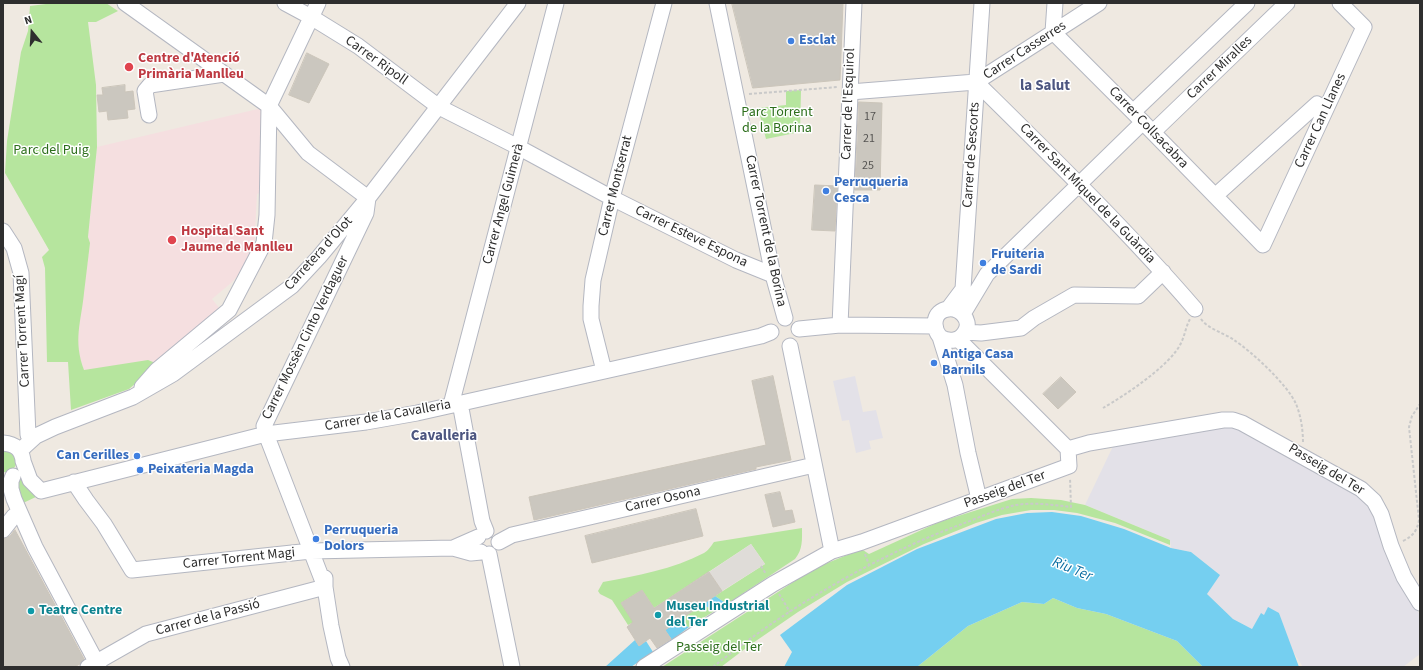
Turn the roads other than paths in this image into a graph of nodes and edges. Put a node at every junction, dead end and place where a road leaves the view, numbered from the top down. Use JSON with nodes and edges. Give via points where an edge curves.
{"nodes":[{"id":1,"x":125,"y":3,"type":"edge"},
{"id":2,"x":286,"y":3,"type":"edge"},
{"id":3,"x":318,"y":3,"type":"edge"},
{"id":4,"x":518,"y":3,"type":"edge"},
{"id":5,"x":556,"y":3,"type":"edge"},
{"id":6,"x":664,"y":3,"type":"edge"},
{"id":7,"x":717,"y":3,"type":"edge"},
{"id":8,"x":854,"y":3,"type":"edge"},
{"id":9,"x":982,"y":3,"type":"edge"},
{"id":10,"x":1055,"y":3,"type":"edge"},
{"id":11,"x":1099,"y":3,"type":"edge"},
{"id":12,"x":1247,"y":3,"type":"edge"},
{"id":13,"x":1287,"y":3,"type":"edge"},
{"id":14,"x":1340,"y":3,"type":"edge"},
{"id":15,"x":311,"y":17,"type":"junction"},
{"id":16,"x":1053,"y":32,"type":"junction"},
{"id":17,"x":224,"y":74,"type":"junction"},
{"id":18,"x":976,"y":82,"type":"junction"},
{"id":19,"x":850,"y":92,"type":"junction"},
{"id":20,"x":269,"y":106,"type":"junction"},
{"id":21,"x":439,"y":107,"type":"junction"},
{"id":22,"x":1326,"y":109,"type":"junction"},
{"id":23,"x":148,"y":115,"type":"dead end"},
{"id":24,"x":1143,"y":122,"type":"junction"},
{"id":25,"x":518,"y":147,"type":"junction"},
{"id":26,"x":1080,"y":184,"type":"junction"},
{"id":27,"x":1215,"y":196,"type":"junction"},
{"id":28,"x":368,"y":198,"type":"junction"},
{"id":29,"x":612,"y":198,"type":"junction"},
{"id":30,"x":3,"y":231,"type":"edge"},
{"id":31,"x":1263,"y":245,"type":"joint"},
{"id":32,"x":965,"y":259,"type":"junction"},
{"id":33,"x":1163,"y":272,"type":"junction"},
{"id":34,"x":987,"y":274,"type":"junction"},
{"id":35,"x":773,"y":275,"type":"junction"},
{"id":36,"x":948,"y":309,"type":"junction"},
{"id":37,"x":1195,"y":309,"type":"road end"},
{"id":38,"x":963,"y":314,"type":"junction"},
{"id":39,"x":785,"y":318,"type":"junction"},
{"id":40,"x":840,"y":325,"type":"junction"},
{"id":41,"x":799,"y":328,"type":"junction"},
{"id":42,"x":771,"y":332,"type":"junction"},
{"id":43,"x":937,"y":332,"type":"junction"},
{"id":44,"x":962,"y":335,"type":"junction"},
{"id":45,"x":790,"y":346,"type":"junction"},
{"id":46,"x":604,"y":371,"type":"junction"},
{"id":47,"x":134,"y":397,"type":"junction"},
{"id":48,"x":456,"y":404,"type":"junction"},
{"id":49,"x":55,"y":426,"type":"junction"},
{"id":50,"x":266,"y":434,"type":"junction"},
{"id":51,"x":28,"y":435,"type":"junction"},
{"id":52,"x":3,"y":443,"type":"edge"},
{"id":53,"x":1068,"y":449,"type":"junction"},
{"id":54,"x":22,"y":456,"type":"junction"},
{"id":55,"x":814,"y":465,"type":"junction"},
{"id":56,"x":8,"y":477,"type":"edge"},
{"id":57,"x":74,"y":482,"type":"junction"},
{"id":58,"x":3,"y":490,"type":"edge"},
{"id":59,"x":979,"y":499,"type":"junction"},
{"id":60,"x":14,"y":516,"type":"junction"},
{"id":61,"x":3,"y":530,"type":"edge"},
{"id":62,"x":489,"y":536,"type":"junction"},
{"id":63,"x":35,"y":547,"type":"junction"},
{"id":64,"x":453,"y":548,"type":"junction"},
{"id":65,"x":318,"y":551,"type":"junction"},
{"id":66,"x":832,"y":551,"type":"junction"},
{"id":67,"x":485,"y":553,"type":"junction"},
{"id":68,"x":325,"y":587,"type":"junction"},
{"id":69,"x":1420,"y":603,"type":"edge"},
{"id":70,"x":95,"y":666,"type":"edge"},
{"id":71,"x":342,"y":667,"type":"edge"},
{"id":72,"x":512,"y":667,"type":"edge"},
{"id":73,"x":644,"y":667,"type":"edge"}],
"edges":[{"from":1,"to":17,"type":"street"},
{"from":2,"to":15,"type":"street","name":"Carrer Ripoll"},
{"from":3,"to":15,"type":"street"},
{"from":4,"to":21,"type":"street","name":"Carretera d'Olot"},
{"from":5,"to":25,"type":"street","name":"Carrer Angel Guimerà"},
{"from":6,"to":29,"type":"street","name":"Carrer Montserrat"},
{"from":7,"to":35,"type":"street","name":"Carrer Torrent de la Borina"},
{"from":8,"to":19,"type":"street","name":"Carrer de l'Esquirol"},
{"from":9,"to":18,"type":"street","name":"Carrer de Sescorts"},
{"from":10,"to":16,"type":"street"},
{"from":11,"to":16,"type":"street","name":"Carrer Casserres"},
{"from":12,"to":24,"type":"street","name":"Carrer Miralles"},
{"from":13,"to":24,"type":"street","name":"Carrer Miralles"},
{"from":14,"to":22,"type":"street","name":"Carrer Can Llanes","via":[[1364,27]]},
{"from":15,"to":20,"type":"street"},
{"from":15,"to":21,"type":"street","name":"Carrer Ripoll","via":[[358,46]]},
{"from":16,"to":18,"type":"street","name":"Carrer Casserres"},
{"from":16,"to":24,"type":"street","name":"Carrer Collsacabra"},
{"from":17,"to":20,"type":"street"},
{"from":17,"to":23,"type":"street","via":[[150,85],[145,91]]},
{"from":18,"to":19,"type":"street","name":"Carrer Casserres"},
{"from":18,"to":26,"type":"street","name":"Carrer Sant Miquel de la Guàrdia"},
{"from":18,"to":32,"type":"street","name":"Carrer de Sescorts"},
{"from":19,"to":40,"type":"street","name":"Carrer de l'Esquirol"},
{"from":20,"to":28,"type":"street","via":[[308,153]]},
{"from":20,"to":47,"type":"street","via":[[264,243],[229,310],[157,370]]},
{"from":21,"to":25,"type":"street","name":"Carrer Esteve Espona"},
{"from":21,"to":28,"type":"street","name":"Carretera d'Olot"},
{"from":22,"to":27,"type":"street","via":[[1317,104]]},
{"from":22,"to":31,"type":"street","name":"Carrer Can Llanes"},
{"from":24,"to":26,"type":"street","name":"Carrer Miralles"},
{"from":24,"to":27,"type":"street","name":"Carrer Collsacabra"},
{"from":25,"to":29,"type":"street","name":"Carrer Esteve Espona"},
{"from":25,"to":48,"type":"street","name":"Carrer Angel Guimerà"},
{"from":26,"to":33,"type":"street","name":"Carrer Sant Miquel de la Guàrdia"},
{"from":26,"to":34,"type":"street","name":"Carrer Miralles"},
{"from":27,"to":31,"type":"street","name":"Carrer Collsacabra"},
{"from":28,"to":47,"type":"street","name":"Carretera d'Olot","via":[[292,286],[173,374]]},
{"from":28,"to":50,"type":"street","name":"Carrer Mossèn Cinto Verdaguer","via":[[366,214],[264,426]]},
{"from":29,"to":35,"type":"street","name":"Carrer Esteve Espona","via":[[736,260]]},
{"from":29,"to":46,"type":"street","name":"Carrer Montserrat","via":[[594,280],[591,306],[591,319]]},
{"from":30,"to":51,"type":"street","name":"Carrer Torrent Magí","via":[[14,248],[21,273]]},
{"from":32,"to":34,"type":"street","via":[[972,269]]},
{"from":32,"to":36,"type":"street","name":"Carrer de Sescorts","via":[[963,289]]},
{"from":33,"to":37,"type":"street","name":"Carrer Sant Miquel de la Guàrdia"},
{"from":33,"to":44,"type":"street","via":[[1138,296],[1074,295],[1021,328]]},
{"from":34,"to":38,"type":"street","name":"Carrer Miralles"},
{"from":35,"to":39,"type":"street","name":"Carrer Torrent de la Borina"},
{"from":36,"to":38,"type":"street"},
{"from":36,"to":43,"type":"street","via":[[938,314],[935,320]]},
{"from":38,"to":44,"type":"street","via":[[967,322]]},
{"from":39,"to":41,"type":"street","via":[[792,320]]},
{"from":39,"to":42,"type":"street","via":[[777,321]]},
{"from":40,"to":41,"type":"street"},
{"from":40,"to":43,"type":"street"},
{"from":41,"to":45,"type":"street","via":[[797,341]]},
{"from":42,"to":45,"type":"street","via":[[777,344]]},
{"from":42,"to":46,"type":"street","name":"Carrer de la Cavalleria"},
{"from":43,"to":44,"type":"street","via":[[949,341]]},
{"from":43,"to":59,"type":"street","via":[[954,386]]},
{"from":44,"to":53,"type":"street"},
{"from":45,"to":55,"type":"street"},
{"from":46,"to":48,"type":"street","name":"Carrer de la Cavalleria"},
{"from":47,"to":49,"type":"street","name":"Carretera d'Olot"},
{"from":48,"to":50,"type":"street","name":"Carrer de la Cavalleria","via":[[366,422]]},
{"from":48,"to":62,"type":"street","via":[[482,521]]},
{"from":49,"to":51,"type":"street","name":"Carretera d'Olot","via":[[44,427]]},
{"from":49,"to":54,"type":"street","name":"Carretera d'Olot","via":[[36,436],[25,446]]},
{"from":50,"to":57,"type":"street","name":"Carrer de la Cavalleria"},
{"from":50,"to":65,"type":"street"},
{"from":51,"to":52,"type":"street","name":"Carretera d'Olot"},
{"from":52,"to":54,"type":"street","via":[[17,448]]},
{"from":53,"to":59,"type":"street","name":"Passeig del Ter","via":[[1069,466]]},
{"from":53,"to":69,"type":"street","name":"Passeig del Ter","via":[[1089,443],[1223,420],[1242,423],[1362,489],[1374,501],[1404,577]]},
{"from":54,"to":56,"type":"street","name":"Carretera d'Olot","via":[[22,467]]},
{"from":54,"to":57,"type":"street","name":"Carrer de la Cavalleria","via":[[30,480],[41,491]]},
{"from":55,"to":62,"type":"street","name":"Carrer Osona","via":[[512,535]]},
{"from":55,"to":66,"type":"street"},
{"from":56,"to":63,"type":"street","via":[[14,499]]},
{"from":57,"to":65,"type":"street","name":"Carrer Torrent Magi","via":[[132,570]]},
{"from":58,"to":60,"type":"street"},
{"from":59,"to":66,"type":"street","name":"Passeig del Ter"},
{"from":60,"to":61,"type":"street"},
{"from":60,"to":63,"type":"street"},
{"from":62,"to":64,"type":"street","name":"Carrer Torrent Magi"},
{"from":62,"to":67,"type":"street","via":[[477,545]]},
{"from":62,"to":67,"type":"street","via":[[496,550]]},
{"from":63,"to":70,"type":"street"},
{"from":64,"to":65,"type":"street","name":"Carrer Torrent Magi"},
{"from":64,"to":67,"type":"street","name":"Carrer Torrent Magi","via":[[471,553]]},
{"from":65,"to":68,"type":"street"},
{"from":66,"to":73,"type":"street","name":"Passeig del Ter","via":[[773,584]]},
{"from":67,"to":72,"type":"street"},
{"from":68,"to":70,"type":"street","name":"Carrer de la Passió","via":[[146,634]]},
{"from":68,"to":71,"type":"street","via":[[331,626]]}]}
